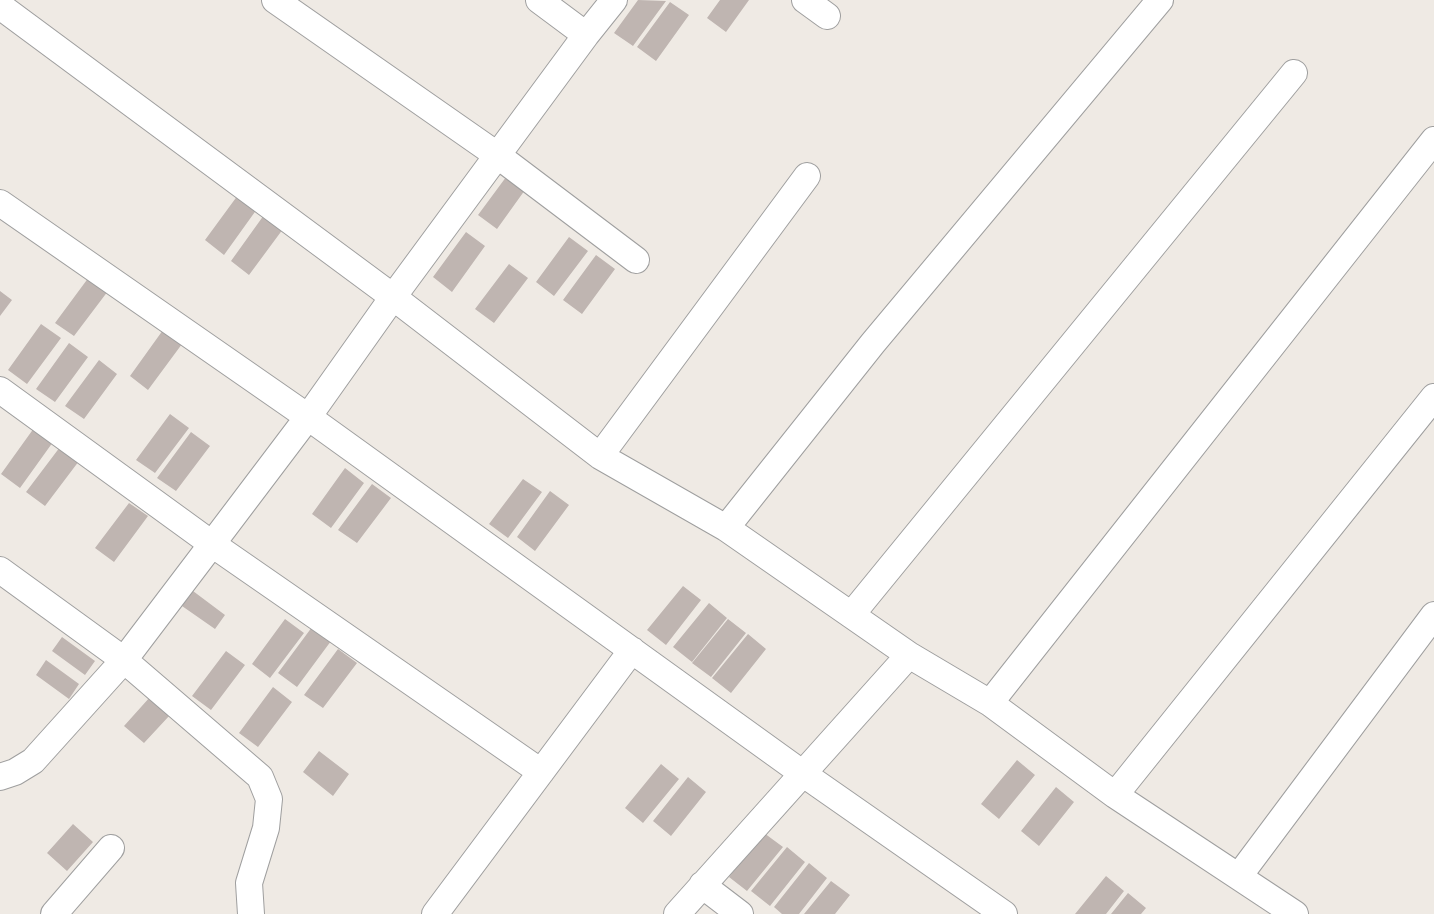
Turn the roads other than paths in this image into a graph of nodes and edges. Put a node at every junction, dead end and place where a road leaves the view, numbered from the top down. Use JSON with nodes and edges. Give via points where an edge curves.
{"nodes":[{"id":1,"x":275,"y":0,"type":"edge"},
{"id":2,"x":539,"y":0,"type":"edge"},
{"id":3,"x":614,"y":0,"type":"edge"},
{"id":4,"x":805,"y":0,"type":"edge"},
{"id":5,"x":1160,"y":0,"type":"edge"},
{"id":6,"x":0,"y":6,"type":"edge"},
{"id":7,"x":828,"y":16,"type":"dead end"},
{"id":8,"x":586,"y":35,"type":"junction"},
{"id":9,"x":1294,"y":74,"type":"dead end"},
{"id":10,"x":1434,"y":140,"type":"edge"},
{"id":11,"x":497,"y":156,"type":"junction"},
{"id":12,"x":807,"y":176,"type":"dead end"},
{"id":13,"x":0,"y":203,"type":"edge"},
{"id":14,"x":636,"y":260,"type":"dead end"},
{"id":15,"x":393,"y":297,"type":"junction"},
{"id":16,"x":0,"y":390,"type":"edge"},
{"id":17,"x":1434,"y":397,"type":"edge"},
{"id":18,"x":308,"y":417,"type":"junction"},
{"id":19,"x":600,"y":456,"type":"junction"},
{"id":20,"x":726,"y":528,"type":"junction"},
{"id":21,"x":212,"y":544,"type":"junction"},
{"id":22,"x":0,"y":570,"type":"edge"},
{"id":23,"x":852,"y":614,"type":"junction"},
{"id":24,"x":1434,"y":615,"type":"edge"},
{"id":25,"x":632,"y":650,"type":"junction"},
{"id":26,"x":909,"y":656,"type":"junction"},
{"id":27,"x":124,"y":660,"type":"junction"},
{"id":28,"x":990,"y":703,"type":"junction"},
{"id":29,"x":541,"y":772,"type":"junction"},
{"id":30,"x":802,"y":773,"type":"junction"},
{"id":31,"x":0,"y":777,"type":"edge"},
{"id":32,"x":1115,"y":795,"type":"junction"},
{"id":33,"x":111,"y":848,"type":"dead end"},
{"id":34,"x":1239,"y":876,"type":"junction"},
{"id":35,"x":702,"y":885,"type":"junction"},
{"id":36,"x":54,"y":914,"type":"edge"},
{"id":37,"x":251,"y":914,"type":"edge"},
{"id":38,"x":435,"y":914,"type":"edge"},
{"id":39,"x":677,"y":914,"type":"edge"},
{"id":40,"x":740,"y":914,"type":"edge"},
{"id":41,"x":1004,"y":914,"type":"edge"},
{"id":42,"x":1295,"y":914,"type":"edge"}],
"edges":[{"from":1,"to":11,"type":"street"},
{"from":2,"to":8,"type":"street"},
{"from":3,"to":8,"type":"street"},
{"from":4,"to":7,"type":"street"},
{"from":5,"to":20,"type":"street","via":[[880,335]]},
{"from":6,"to":15,"type":"street"},
{"from":8,"to":11,"type":"street"},
{"from":9,"to":23,"type":"street"},
{"from":10,"to":28,"type":"street"},
{"from":11,"to":14,"type":"street"},
{"from":11,"to":15,"type":"street"},
{"from":12,"to":19,"type":"street"},
{"from":13,"to":18,"type":"street"},
{"from":15,"to":18,"type":"street"},
{"from":15,"to":19,"type":"street"},
{"from":16,"to":21,"type":"street"},
{"from":17,"to":32,"type":"street"},
{"from":18,"to":21,"type":"street"},
{"from":18,"to":25,"type":"street"},
{"from":19,"to":20,"type":"street"},
{"from":20,"to":23,"type":"street"},
{"from":21,"to":27,"type":"street"},
{"from":21,"to":29,"type":"street"},
{"from":22,"to":27,"type":"street"},
{"from":23,"to":26,"type":"street"},
{"from":24,"to":34,"type":"street"},
{"from":25,"to":29,"type":"street"},
{"from":25,"to":30,"type":"street"},
{"from":26,"to":28,"type":"street"},
{"from":26,"to":30,"type":"street"},
{"from":27,"to":31,"type":"street","via":[[33,761]]},
{"from":27,"to":37,"type":"street","via":[[260,777],[268,799],[266,828],[248,883]]},
{"from":28,"to":32,"type":"street"},
{"from":29,"to":38,"type":"street"},
{"from":30,"to":35,"type":"street"},
{"from":30,"to":41,"type":"street"},
{"from":32,"to":34,"type":"street"},
{"from":33,"to":36,"type":"street"},
{"from":34,"to":42,"type":"street"},
{"from":35,"to":39,"type":"street"},
{"from":35,"to":40,"type":"street"}]}
